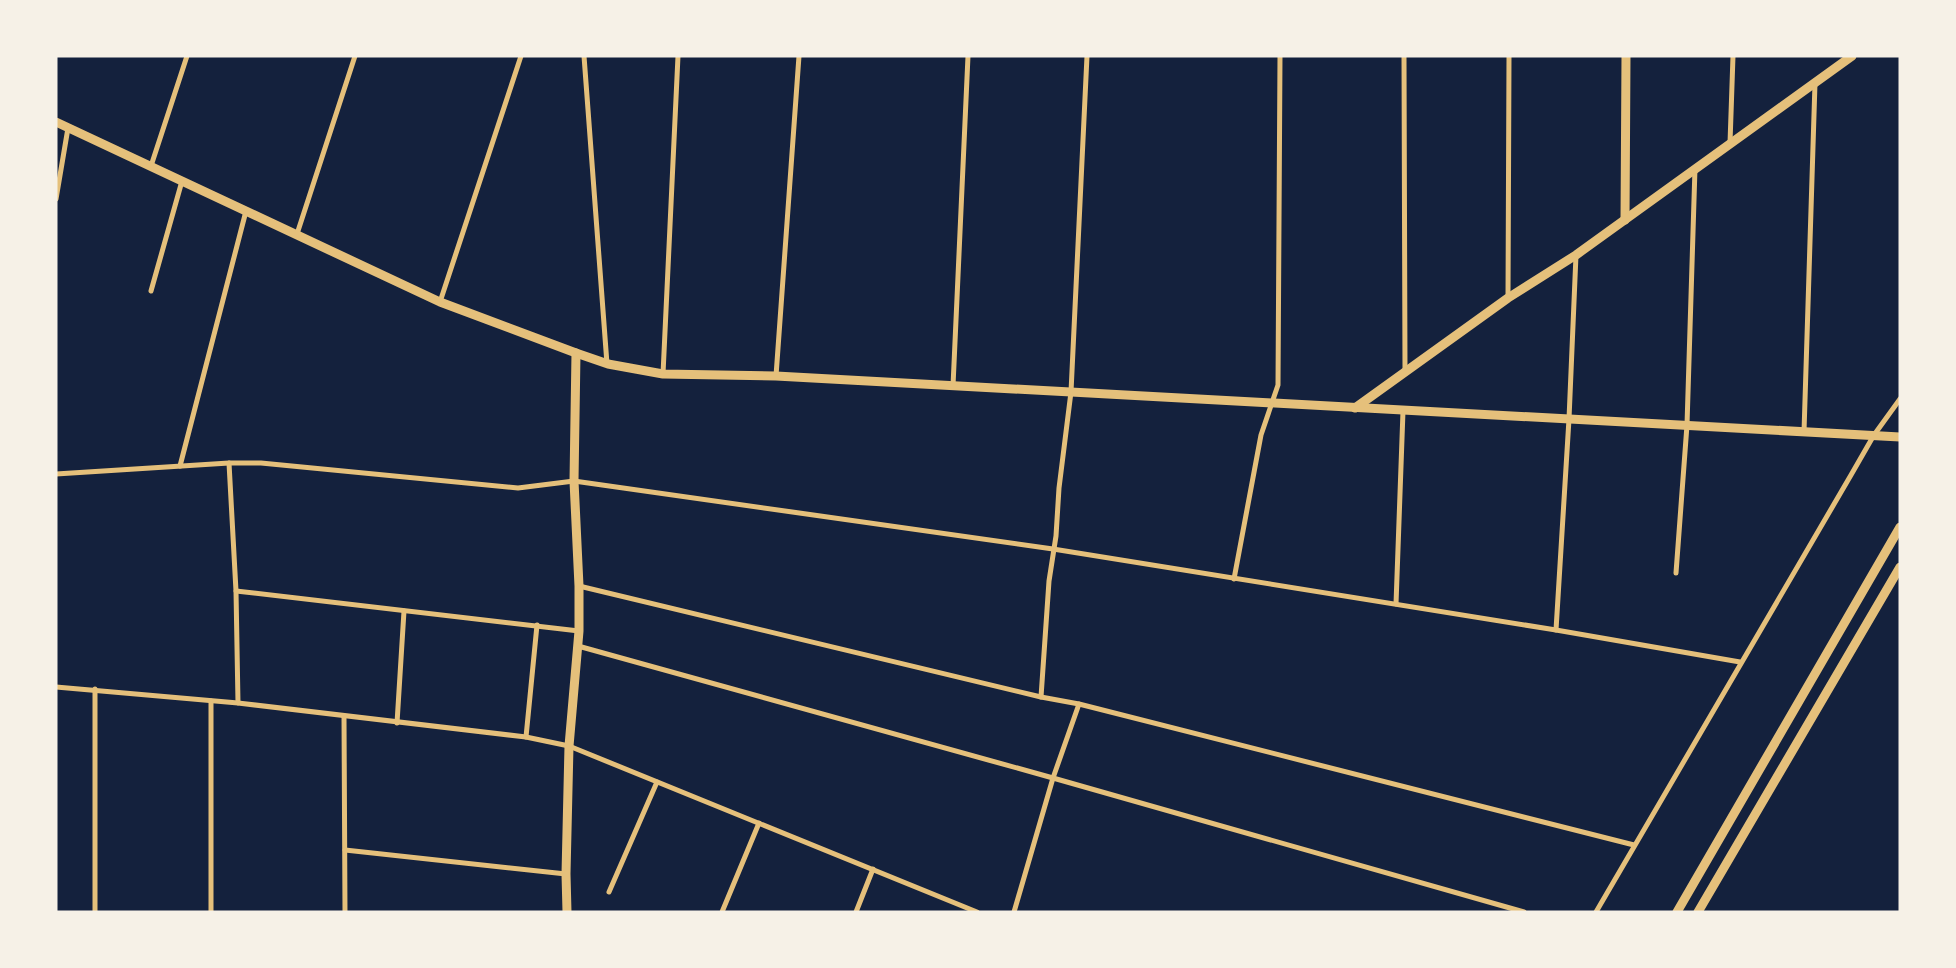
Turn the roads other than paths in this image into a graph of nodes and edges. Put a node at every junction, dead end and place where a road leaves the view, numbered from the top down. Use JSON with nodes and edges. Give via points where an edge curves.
{"nodes":[{"id":1,"x":187,"y":56,"type":"edge"},
{"id":2,"x":355,"y":56,"type":"edge"},
{"id":3,"x":521,"y":56,"type":"edge"},
{"id":4,"x":584,"y":56,"type":"edge"},
{"id":5,"x":678,"y":56,"type":"edge"},
{"id":6,"x":799,"y":56,"type":"edge"},
{"id":7,"x":968,"y":56,"type":"edge"},
{"id":8,"x":1086,"y":56,"type":"edge"},
{"id":9,"x":1280,"y":56,"type":"edge"},
{"id":10,"x":1404,"y":56,"type":"edge"},
{"id":11,"x":1509,"y":56,"type":"edge"},
{"id":12,"x":1626,"y":56,"type":"edge"},
{"id":13,"x":1733,"y":56,"type":"edge"},
{"id":14,"x":1852,"y":56,"type":"edge"},
{"id":15,"x":1815,"y":83,"type":"junction"},
{"id":16,"x":56,"y":122,"type":"edge"},
{"id":17,"x":68,"y":128,"type":"junction"},
{"id":18,"x":1730,"y":143,"type":"junction"},
{"id":19,"x":151,"y":166,"type":"junction"},
{"id":20,"x":1695,"y":168,"type":"junction"},
{"id":21,"x":182,"y":180,"type":"junction"},
{"id":22,"x":56,"y":199,"type":"edge"},
{"id":23,"x":246,"y":210,"type":"junction"},
{"id":24,"x":1624,"y":220,"type":"junction"},
{"id":25,"x":297,"y":234,"type":"junction"},
{"id":26,"x":1576,"y":255,"type":"junction"},
{"id":27,"x":151,"y":291,"type":"dead end"},
{"id":28,"x":1508,"y":298,"type":"junction"},
{"id":29,"x":440,"y":302,"type":"junction"},
{"id":30,"x":576,"y":353,"type":"junction"},
{"id":31,"x":608,"y":364,"type":"junction"},
{"id":32,"x":1405,"y":372,"type":"junction"},
{"id":33,"x":663,"y":374,"type":"junction"},
{"id":34,"x":776,"y":376,"type":"junction"},
{"id":35,"x":953,"y":386,"type":"junction"},
{"id":36,"x":1071,"y":392,"type":"junction"},
{"id":37,"x":1900,"y":399,"type":"edge"},
{"id":38,"x":1273,"y":403,"type":"junction"},
{"id":39,"x":1355,"y":408,"type":"junction"},
{"id":40,"x":1403,"y":411,"type":"junction"},
{"id":41,"x":1569,"y":419,"type":"junction"},
{"id":42,"x":1686,"y":425,"type":"junction"},
{"id":43,"x":1804,"y":432,"type":"junction"},
{"id":44,"x":1874,"y":435,"type":"junction"},
{"id":45,"x":1900,"y":437,"type":"edge"},
{"id":46,"x":229,"y":463,"type":"junction"},
{"id":47,"x":180,"y":466,"type":"junction"},
{"id":48,"x":56,"y":474,"type":"edge"},
{"id":49,"x":574,"y":481,"type":"junction"},
{"id":50,"x":1900,"y":526,"type":"edge"},
{"id":51,"x":1053,"y":549,"type":"junction"},
{"id":52,"x":1900,"y":567,"type":"edge"},
{"id":53,"x":1676,"y":573,"type":"dead end"},
{"id":54,"x":1234,"y":579,"type":"junction"},
{"id":55,"x":579,"y":586,"type":"junction"},
{"id":56,"x":236,"y":590,"type":"junction"},
{"id":57,"x":1396,"y":604,"type":"junction"},
{"id":58,"x":404,"y":612,"type":"junction"},
{"id":59,"x":537,"y":625,"type":"junction"},
{"id":60,"x":1556,"y":630,"type":"junction"},
{"id":61,"x":579,"y":631,"type":"junction"},
{"id":62,"x":578,"y":646,"type":"junction"},
{"id":63,"x":1740,"y":662,"type":"junction"},
{"id":64,"x":56,"y":687,"type":"edge"},
{"id":65,"x":95,"y":689,"type":"junction"},
{"id":66,"x":1042,"y":697,"type":"junction"},
{"id":67,"x":211,"y":701,"type":"junction"},
{"id":68,"x":238,"y":703,"type":"junction"},
{"id":69,"x":1079,"y":704,"type":"junction"},
{"id":70,"x":344,"y":716,"type":"junction"},
{"id":71,"x":397,"y":723,"type":"junction"},
{"id":72,"x":526,"y":737,"type":"junction"},
{"id":73,"x":569,"y":746,"type":"junction"},
{"id":74,"x":1053,"y":778,"type":"junction"},
{"id":75,"x":657,"y":782,"type":"junction"},
{"id":76,"x":759,"y":823,"type":"junction"},
{"id":77,"x":1634,"y":845,"type":"junction"},
{"id":78,"x":345,"y":850,"type":"junction"},
{"id":79,"x":873,"y":869,"type":"junction"},
{"id":80,"x":566,"y":874,"type":"junction"},
{"id":81,"x":608,"y":892,"type":"dead end"},
{"id":82,"x":94,"y":912,"type":"edge"},
{"id":83,"x":211,"y":912,"type":"edge"},
{"id":84,"x":345,"y":912,"type":"edge"},
{"id":85,"x":568,"y":912,"type":"edge"},
{"id":86,"x":722,"y":912,"type":"edge"},
{"id":87,"x":856,"y":912,"type":"edge"},
{"id":88,"x":977,"y":912,"type":"edge"},
{"id":89,"x":1014,"y":912,"type":"edge"},
{"id":90,"x":1524,"y":912,"type":"edge"},
{"id":91,"x":1596,"y":912,"type":"edge"},
{"id":92,"x":1678,"y":912,"type":"edge"},
{"id":93,"x":1698,"y":912,"type":"edge"}],
"edges":[{"from":1,"to":19,"type":"street"},
{"from":2,"to":25,"type":"street"},
{"from":3,"to":29,"type":"street"},
{"from":4,"to":31,"type":"street"},
{"from":5,"to":33,"type":"street"},
{"from":6,"to":34,"type":"street"},
{"from":7,"to":35,"type":"street"},
{"from":8,"to":36,"type":"street"},
{"from":9,"to":38,"type":"street","via":[[1278,385]]},
{"from":10,"to":32,"type":"street"},
{"from":11,"to":28,"type":"street"},
{"from":12,"to":24,"type":"street"},
{"from":13,"to":18,"type":"street"},
{"from":14,"to":15,"type":"street"},
{"from":15,"to":18,"type":"street"},
{"from":15,"to":43,"type":"street"},
{"from":16,"to":17,"type":"street"},
{"from":17,"to":19,"type":"street"},
{"from":17,"to":22,"type":"street"},
{"from":18,"to":20,"type":"street"},
{"from":19,"to":21,"type":"street"},
{"from":20,"to":24,"type":"street"},
{"from":20,"to":42,"type":"street"},
{"from":21,"to":23,"type":"street"},
{"from":21,"to":27,"type":"street"},
{"from":23,"to":25,"type":"street"},
{"from":23,"to":47,"type":"street"},
{"from":24,"to":26,"type":"street"},
{"from":25,"to":29,"type":"street"},
{"from":26,"to":28,"type":"street"},
{"from":26,"to":41,"type":"street"},
{"from":28,"to":32,"type":"street"},
{"from":29,"to":30,"type":"street"},
{"from":30,"to":31,"type":"street"},
{"from":30,"to":49,"type":"street"},
{"from":31,"to":33,"type":"street"},
{"from":32,"to":39,"type":"street"},
{"from":33,"to":34,"type":"street"},
{"from":34,"to":35,"type":"street"},
{"from":35,"to":36,"type":"street"},
{"from":36,"to":38,"type":"street"},
{"from":36,"to":51,"type":"street"},
{"from":37,"to":44,"type":"street"},
{"from":38,"to":39,"type":"street"},
{"from":38,"to":54,"type":"street","via":[[1260,435]]},
{"from":39,"to":40,"type":"street"},
{"from":40,"to":41,"type":"street"},
{"from":40,"to":57,"type":"street"},
{"from":41,"to":42,"type":"street"},
{"from":41,"to":60,"type":"street"},
{"from":42,"to":43,"type":"street"},
{"from":42,"to":53,"type":"street"},
{"from":43,"to":44,"type":"street"},
{"from":44,"to":45,"type":"street"},
{"from":44,"to":63,"type":"street"},
{"from":46,"to":47,"type":"street"},
{"from":46,"to":49,"type":"street","via":[[261,463],[518,488]]},
{"from":46,"to":56,"type":"street"},
{"from":47,"to":48,"type":"street"},
{"from":49,"to":51,"type":"street"},
{"from":49,"to":55,"type":"street"},
{"from":50,"to":92,"type":"street"},
{"from":51,"to":54,"type":"street"},
{"from":51,"to":66,"type":"street"},
{"from":52,"to":93,"type":"street"},
{"from":54,"to":57,"type":"street"},
{"from":55,"to":61,"type":"street"},
{"from":55,"to":66,"type":"street"},
{"from":56,"to":58,"type":"street"},
{"from":56,"to":68,"type":"street"},
{"from":57,"to":60,"type":"street"},
{"from":58,"to":59,"type":"street"},
{"from":58,"to":71,"type":"street"},
{"from":59,"to":61,"type":"street"},
{"from":59,"to":72,"type":"street"},
{"from":60,"to":63,"type":"street"},
{"from":61,"to":62,"type":"street"},
{"from":62,"to":73,"type":"street"},
{"from":62,"to":74,"type":"street"},
{"from":63,"to":77,"type":"street"},
{"from":64,"to":65,"type":"street"},
{"from":65,"to":67,"type":"street"},
{"from":65,"to":82,"type":"street"},
{"from":66,"to":69,"type":"street"},
{"from":67,"to":68,"type":"street"},
{"from":67,"to":83,"type":"street"},
{"from":68,"to":70,"type":"street"},
{"from":69,"to":74,"type":"street"},
{"from":69,"to":77,"type":"street"},
{"from":70,"to":71,"type":"street"},
{"from":70,"to":78,"type":"street"},
{"from":71,"to":72,"type":"street"},
{"from":72,"to":73,"type":"street"},
{"from":73,"to":75,"type":"street"},
{"from":73,"to":80,"type":"street"},
{"from":74,"to":89,"type":"street"},
{"from":74,"to":90,"type":"street"},
{"from":75,"to":76,"type":"street"},
{"from":75,"to":81,"type":"street"},
{"from":76,"to":79,"type":"street"},
{"from":76,"to":86,"type":"street"},
{"from":77,"to":91,"type":"street"},
{"from":78,"to":80,"type":"street"},
{"from":78,"to":84,"type":"street"},
{"from":79,"to":87,"type":"street"},
{"from":79,"to":88,"type":"street"},
{"from":80,"to":85,"type":"street"}]}
